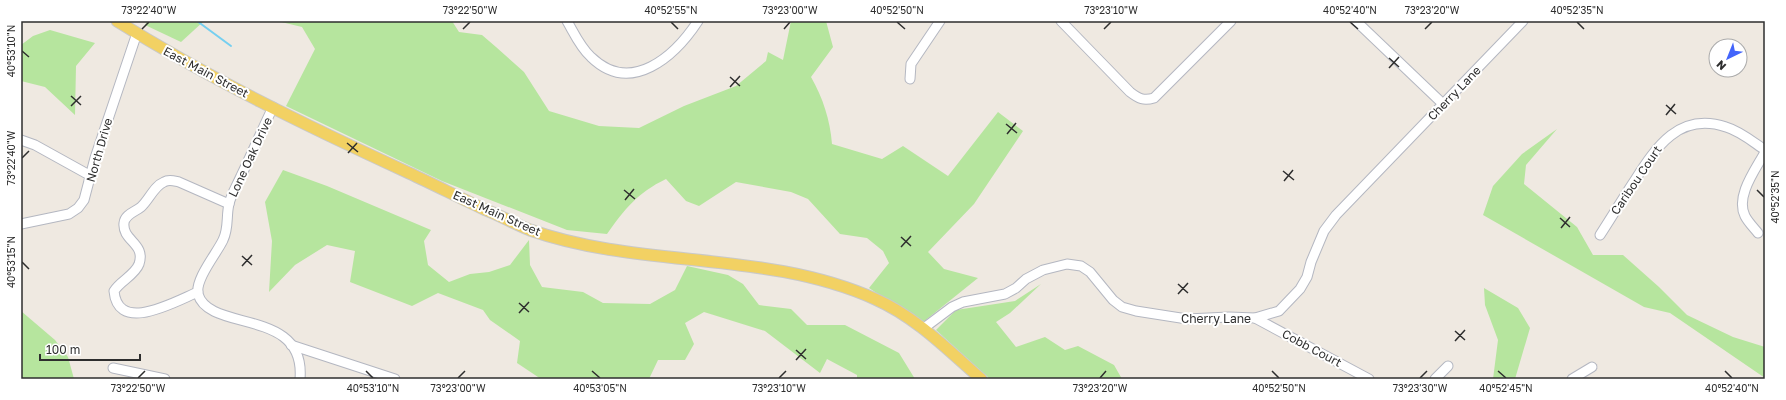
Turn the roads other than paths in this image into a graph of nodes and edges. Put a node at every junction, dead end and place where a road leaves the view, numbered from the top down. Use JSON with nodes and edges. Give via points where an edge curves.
{"nodes":[{"id":1,"x":117,"y":21,"type":"edge"},
{"id":2,"x":567,"y":21,"type":"edge"},
{"id":3,"x":698,"y":21,"type":"edge"},
{"id":4,"x":940,"y":21,"type":"edge"},
{"id":5,"x":1061,"y":21,"type":"edge"},
{"id":6,"x":1231,"y":21,"type":"edge"},
{"id":7,"x":1356,"y":21,"type":"edge"},
{"id":8,"x":1523,"y":21,"type":"edge"},
{"id":9,"x":136,"y":33,"type":"junction"},
{"id":10,"x":910,"y":79,"type":"dead end"},
{"id":11,"x":1443,"y":104,"type":"junction"},
{"id":12,"x":273,"y":107,"type":"junction"},
{"id":13,"x":21,"y":140,"type":"edge"},
{"id":14,"x":1765,"y":151,"type":"edge"},
{"id":15,"x":91,"y":176,"type":"junction"},
{"id":16,"x":228,"y":204,"type":"junction"},
{"id":17,"x":21,"y":224,"type":"edge"},
{"id":18,"x":1758,"y":234,"type":"dead end"},
{"id":19,"x":1600,"y":235,"type":"dead end"},
{"id":20,"x":198,"y":292,"type":"junction"},
{"id":21,"x":1255,"y":318,"type":"junction"},
{"id":22,"x":924,"y":328,"type":"junction"},
{"id":23,"x":291,"y":345,"type":"junction"},
{"id":24,"x":1448,"y":366,"type":"dead end"},
{"id":25,"x":1592,"y":367,"type":"dead end"},
{"id":26,"x":113,"y":368,"type":"dead end"},
{"id":27,"x":165,"y":379,"type":"edge"},
{"id":28,"x":300,"y":379,"type":"edge"},
{"id":29,"x":395,"y":379,"type":"edge"},
{"id":30,"x":981,"y":379,"type":"edge"},
{"id":31,"x":1369,"y":379,"type":"edge"},
{"id":32,"x":1435,"y":379,"type":"edge"},
{"id":33,"x":1572,"y":379,"type":"edge"}],
"edges":[{"from":1,"to":9,"type":"main road","name":"East Main Street"},
{"from":2,"to":3,"type":"street","via":[[586,51],[604,67],[617,72],[636,72],[651,68],[679,47]]},
{"from":4,"to":10,"type":"street","via":[[911,64]]},
{"from":5,"to":6,"type":"street","via":[[1130,92],[1146,100],[1154,98]]},
{"from":7,"to":11,"type":"street"},
{"from":8,"to":11,"type":"street","name":"Cherry Lane"},
{"from":9,"to":12,"type":"main road","name":"East Main Street","via":[[193,67]]},
{"from":9,"to":15,"type":"street","name":"North Drive"},
{"from":11,"to":21,"type":"street","name":"Cherry Lane","via":[[1336,215],[1324,231],[1307,278],[1291,301],[1279,311]]},
{"from":12,"to":16,"type":"street","name":"Lone Oak Drive"},
{"from":12,"to":22,"type":"main road","name":"East Main Street","via":[[528,229],[561,240],[801,275],[876,299]]},
{"from":13,"to":15,"type":"street"},
{"from":14,"to":18,"type":"street","via":[[1744,194],[1742,206],[1744,216]]},
{"from":14,"to":19,"type":"street","name":"Caribou Court","via":[[1726,127],[1694,124],[1682,128],[1662,142],[1650,156]]},
{"from":15,"to":17,"type":"street","name":"North Drive","via":[[84,200],[78,208],[69,214]]},
{"from":16,"to":20,"type":"street","name":"Lone Oak Drive","via":[[227,228],[221,244],[199,280]]},
{"from":16,"to":20,"type":"street","via":[[171,180],[158,185],[141,207],[126,217],[126,232],[140,251],[140,258],[138,266],[114,291],[118,304],[129,313],[144,313]]},
{"from":20,"to":23,"type":"street","via":[[206,306],[217,312],[266,327]]},
{"from":21,"to":22,"type":"street","name":"Cherry Lane","via":[[1187,319],[1122,307],[1090,272],[1081,266],[1067,264],[1043,270],[1005,294],[963,302]]},
{"from":21,"to":31,"type":"street","name":"Cobb Court"},
{"from":22,"to":30,"type":"main road","name":"East Main Street"},
{"from":23,"to":28,"type":"street","via":[[299,357]]},
{"from":23,"to":29,"type":"street"},
{"from":24,"to":32,"type":"street"},
{"from":25,"to":33,"type":"street"},
{"from":26,"to":27,"type":"street"}]}
